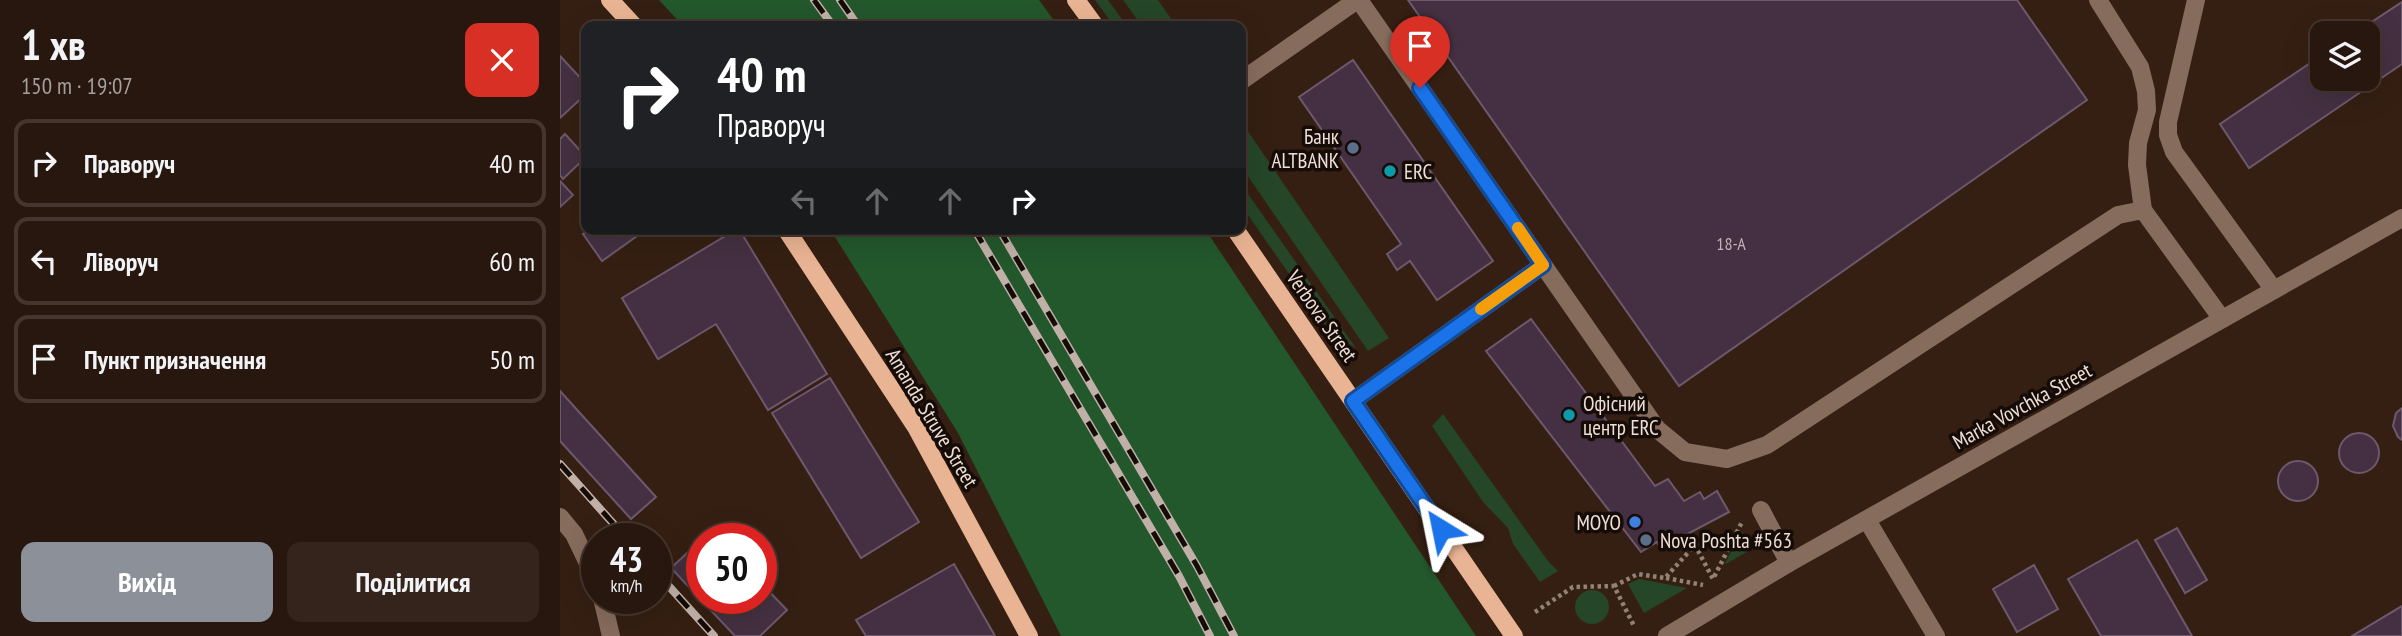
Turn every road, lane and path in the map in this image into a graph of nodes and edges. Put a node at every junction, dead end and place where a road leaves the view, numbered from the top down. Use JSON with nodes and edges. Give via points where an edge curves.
{"nodes":[{"id":1,"x":610,"y":0,"type":"edge"},
{"id":2,"x":1076,"y":0,"type":"edge"},
{"id":3,"x":1358,"y":0,"type":"edge"},
{"id":4,"x":2098,"y":0,"type":"edge"},
{"id":5,"x":2196,"y":0,"type":"edge"},
{"id":6,"x":629,"y":21,"type":"edge"},
{"id":7,"x":1091,"y":21,"type":"edge"},
{"id":8,"x":1246,"y":78,"type":"edge"},
{"id":9,"x":2143,"y":209,"type":"junction"},
{"id":10,"x":2402,"y":218,"type":"edge"},
{"id":11,"x":790,"y":235,"type":"edge"},
{"id":12,"x":1239,"y":235,"type":"edge"},
{"id":13,"x":1543,"y":265,"type":"junction"},
{"id":14,"x":2274,"y":290,"type":"junction"},
{"id":15,"x":2222,"y":319,"type":"junction"},
{"id":16,"x":1353,"y":401,"type":"junction"},
{"id":17,"x":1761,"y":510,"type":"dead end"},
{"id":18,"x":560,"y":517,"type":"edge"},
{"id":19,"x":1867,"y":520,"type":"junction"},
{"id":20,"x":1750,"y":529,"type":"dead end"},
{"id":21,"x":1695,"y":545,"type":"junction"},
{"id":22,"x":1729,"y":548,"type":"junction"},
{"id":23,"x":581,"y":549,"type":"edge"},
{"id":24,"x":1789,"y":563,"type":"junction"},
{"id":25,"x":1665,"y":578,"type":"junction"},
{"id":26,"x":1703,"y":584,"type":"dead end"},
{"id":27,"x":1614,"y":586,"type":"junction"},
{"id":28,"x":1535,"y":612,"type":"dead end"},
{"id":29,"x":606,"y":614,"type":"edge"},
{"id":30,"x":1634,"y":625,"type":"dead end"},
{"id":31,"x":611,"y":636,"type":"edge"},
{"id":32,"x":1029,"y":636,"type":"edge"},
{"id":33,"x":1514,"y":636,"type":"edge"},
{"id":34,"x":1667,"y":636,"type":"edge"},
{"id":35,"x":1936,"y":636,"type":"edge"}],
"edges":[{"from":1,"to":6,"type":"main road"},
{"from":2,"to":7,"type":"main road"},
{"from":3,"to":8,"type":"street"},
{"from":3,"to":13,"type":"street"},
{"from":4,"to":9,"type":"street","via":[[2140,67],[2146,91],[2137,165]]},
{"from":5,"to":14,"type":"street","via":[[2168,135],[2174,152]]},
{"from":9,"to":13,"type":"street","via":[[2118,215],[1767,445],[1727,459],[1685,452],[1657,429]]},
{"from":9,"to":15,"type":"street"},
{"from":10,"to":14,"type":"street","name":"Marka Vovchka Street"},
{"from":11,"to":32,"type":"main road","name":"Amanda Struve Street","via":[[916,427]]},
{"from":12,"to":16,"type":"main road","name":"Verbova Street"},
{"from":13,"to":16,"type":"street"},
{"from":14,"to":15,"type":"street","name":"Marka Vovchka Street"},
{"from":15,"to":19,"type":"street","name":"Marka Vovchka Street"},
{"from":16,"to":33,"type":"main road","name":"Verbova Street"},
{"from":17,"to":24,"type":"street"},
{"from":18,"to":23,"type":"street"},
{"from":19,"to":24,"type":"street","name":"Marka Vovchka Street"},
{"from":19,"to":35,"type":"street"},
{"from":20,"to":22,"type":"path","via":[[1744,519]]},
{"from":21,"to":22,"type":"path"},
{"from":21,"to":22,"type":"path","via":[[1713,579]]},
{"from":21,"to":25,"type":"path"},
{"from":24,"to":34,"type":"street","name":"Marka Vovchka Street"},
{"from":25,"to":26,"type":"path"},
{"from":25,"to":27,"type":"path","via":[[1638,574]]},
{"from":27,"to":28,"type":"path","via":[[1573,587]]},
{"from":27,"to":30,"type":"path"},
{"from":29,"to":31,"type":"street"}]}
